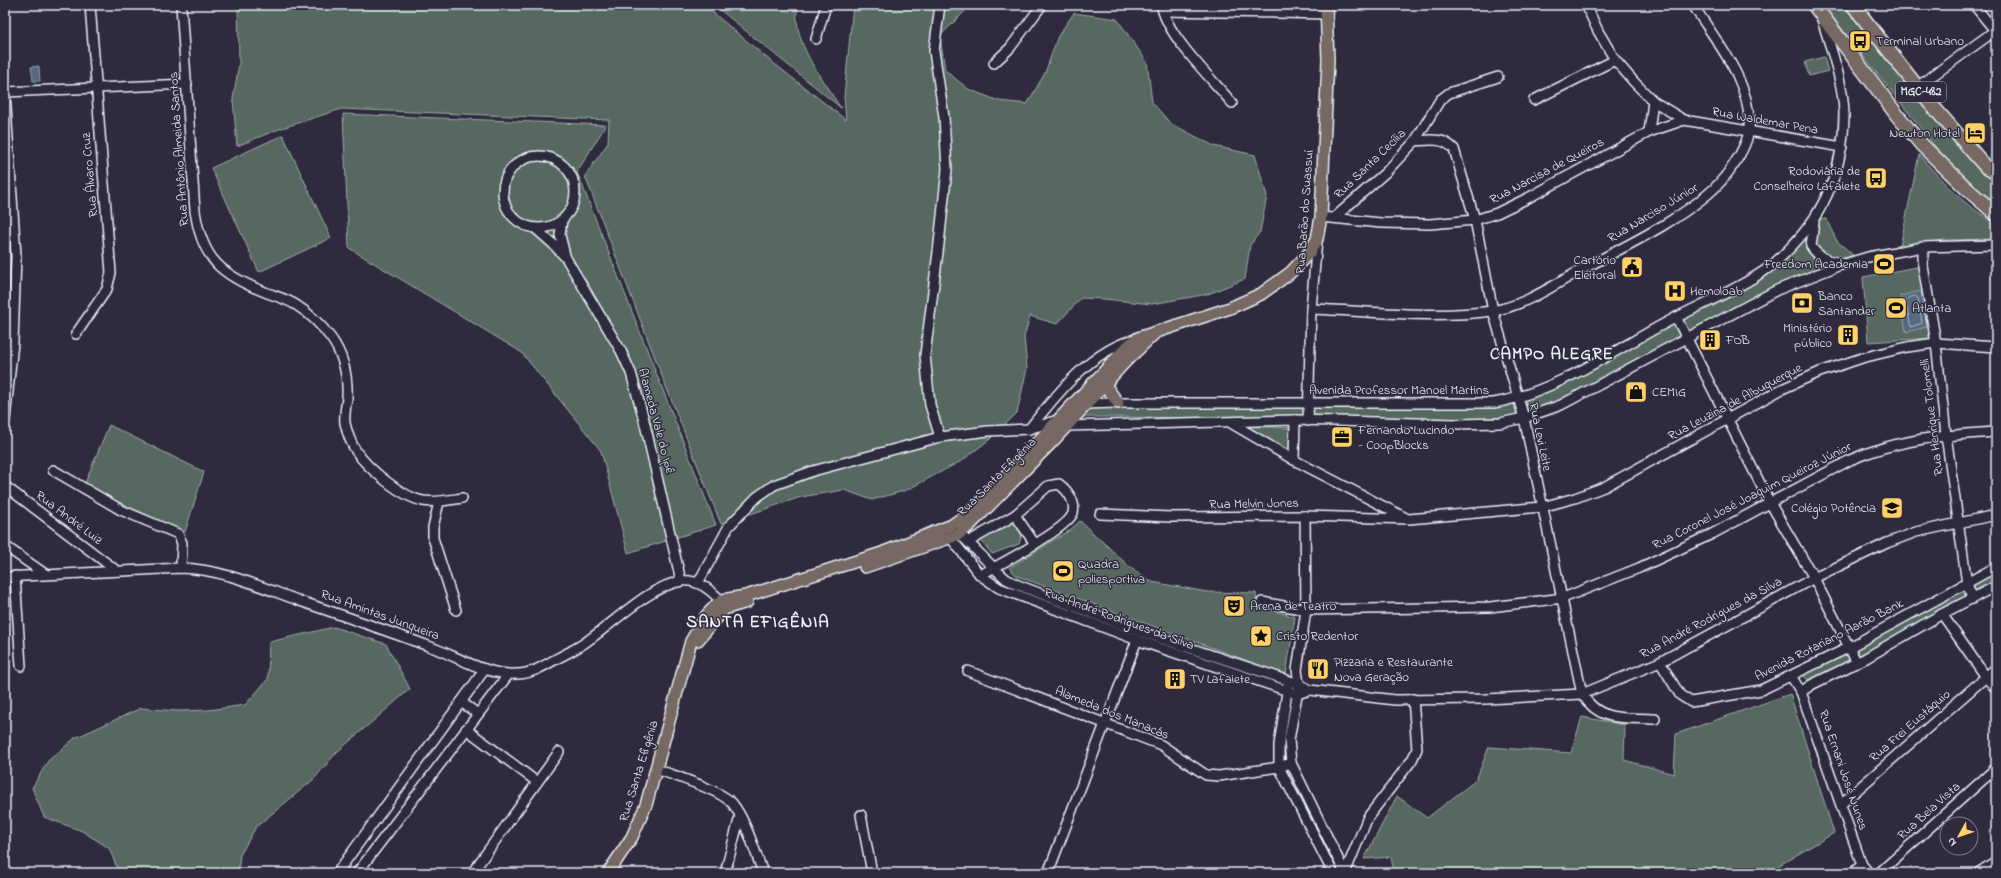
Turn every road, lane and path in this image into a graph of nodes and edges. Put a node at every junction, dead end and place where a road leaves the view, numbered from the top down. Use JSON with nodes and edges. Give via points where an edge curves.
{"nodes":[{"id":1,"x":90,"y":5,"type":"edge"},
{"id":2,"x":181,"y":5,"type":"edge"},
{"id":3,"x":826,"y":5,"type":"edge"},
{"id":4,"x":940,"y":5,"type":"edge"},
{"id":5,"x":1042,"y":5,"type":"edge"},
{"id":6,"x":1586,"y":5,"type":"edge"},
{"id":7,"x":1693,"y":5,"type":"edge"},
{"id":8,"x":1853,"y":5,"type":"edge"},
{"id":9,"x":1974,"y":5,"type":"edge"},
{"id":10,"x":1163,"y":8,"type":"edge"},
{"id":11,"x":1817,"y":8,"type":"edge"},
{"id":12,"x":1326,"y":10,"type":"edge"},
{"id":13,"x":1996,"y":31,"type":"edge"},
{"id":14,"x":816,"y":39,"type":"dead end"},
{"id":15,"x":1615,"y":60,"type":"junction"},
{"id":16,"x":994,"y":63,"type":"dead end"},
{"id":17,"x":1498,"y":77,"type":"dead end"},
{"id":18,"x":187,"y":84,"type":"junction"},
{"id":19,"x":1917,"y":87,"type":"junction"},
{"id":20,"x":96,"y":88,"type":"junction"},
{"id":21,"x":5,"y":92,"type":"edge"},
{"id":22,"x":1534,"y":100,"type":"dead end"},
{"id":23,"x":1653,"y":101,"type":"junction"},
{"id":24,"x":1232,"y":103,"type":"dead end"},
{"id":25,"x":1684,"y":120,"type":"junction"},
{"id":26,"x":1749,"y":131,"type":"junction"},
{"id":27,"x":1649,"y":132,"type":"junction"},
{"id":28,"x":1415,"y":141,"type":"junction"},
{"id":29,"x":1842,"y":147,"type":"junction"},
{"id":30,"x":1996,"y":173,"type":"edge"},
{"id":31,"x":1996,"y":214,"type":"edge"},
{"id":32,"x":1321,"y":217,"type":"junction"},
{"id":33,"x":1334,"y":218,"type":"junction"},
{"id":34,"x":1815,"y":219,"type":"junction"},
{"id":35,"x":562,"y":220,"type":"junction"},
{"id":36,"x":1475,"y":220,"type":"junction"},
{"id":37,"x":536,"y":228,"type":"junction"},
{"id":38,"x":1317,"y":239,"type":"junction"},
{"id":39,"x":1996,"y":245,"type":"edge"},
{"id":40,"x":1923,"y":247,"type":"junction"},
{"id":41,"x":566,"y":258,"type":"junction"},
{"id":42,"x":1844,"y":264,"type":"junction"},
{"id":43,"x":1311,"y":309,"type":"junction"},
{"id":44,"x":1493,"y":311,"type":"junction"},
{"id":45,"x":1676,"y":317,"type":"junction"},
{"id":46,"x":1156,"y":332,"type":"junction"},
{"id":47,"x":76,"y":334,"type":"dead end"},
{"id":48,"x":1138,"y":338,"type":"junction"},
{"id":49,"x":1686,"y":338,"type":"junction"},
{"id":50,"x":9,"y":341,"type":"edge"},
{"id":51,"x":1936,"y":343,"type":"junction"},
{"id":52,"x":1996,"y":347,"type":"edge"},
{"id":53,"x":1105,"y":386,"type":"junction"},
{"id":54,"x":1518,"y":399,"type":"junction"},
{"id":55,"x":1118,"y":402,"type":"junction"},
{"id":56,"x":1073,"y":404,"type":"junction"},
{"id":57,"x":1086,"y":404,"type":"junction"},
{"id":58,"x":1307,"y":404,"type":"junction"},
{"id":59,"x":1524,"y":418,"type":"junction"},
{"id":60,"x":5,"y":420,"type":"edge"},
{"id":61,"x":1295,"y":420,"type":"junction"},
{"id":62,"x":1727,"y":420,"type":"junction"},
{"id":63,"x":1308,"y":421,"type":"junction"},
{"id":64,"x":1230,"y":422,"type":"junction"},
{"id":65,"x":1063,"y":423,"type":"junction"},
{"id":66,"x":1029,"y":429,"type":"junction"},
{"id":67,"x":1996,"y":432,"type":"edge"},
{"id":68,"x":1946,"y":435,"type":"junction"},
{"id":69,"x":940,"y":437,"type":"junction"},
{"id":70,"x":1294,"y":460,"type":"junction"},
{"id":71,"x":53,"y":470,"type":"dead end"},
{"id":72,"x":5,"y":486,"type":"edge"},
{"id":73,"x":462,"y":498,"type":"dead end"},
{"id":74,"x":439,"y":502,"type":"junction"},
{"id":75,"x":1770,"y":503,"type":"junction"},
{"id":76,"x":1542,"y":507,"type":"junction"},
{"id":77,"x":1100,"y":514,"type":"dead end"},
{"id":78,"x":1015,"y":515,"type":"junction"},
{"id":79,"x":1305,"y":516,"type":"junction"},
{"id":80,"x":1996,"y":516,"type":"edge"},
{"id":81,"x":1409,"y":520,"type":"junction"},
{"id":82,"x":1959,"y":522,"type":"junction"},
{"id":83,"x":948,"y":526,"type":"junction"},
{"id":84,"x":954,"y":536,"type":"junction"},
{"id":85,"x":968,"y":542,"type":"junction"},
{"id":86,"x":1035,"y":544,"type":"junction"},
{"id":87,"x":5,"y":546,"type":"edge"},
{"id":88,"x":1996,"y":567,"type":"edge"},
{"id":89,"x":181,"y":568,"type":"junction"},
{"id":90,"x":994,"y":568,"type":"junction"},
{"id":91,"x":117,"y":571,"type":"junction"},
{"id":92,"x":45,"y":574,"type":"junction"},
{"id":93,"x":980,"y":575,"type":"junction"},
{"id":94,"x":15,"y":576,"type":"junction"},
{"id":95,"x":5,"y":577,"type":"edge"},
{"id":96,"x":1814,"y":578,"type":"junction"},
{"id":97,"x":681,"y":581,"type":"junction"},
{"id":98,"x":698,"y":583,"type":"junction"},
{"id":99,"x":1967,"y":584,"type":"junction"},
{"id":100,"x":1996,"y":586,"type":"edge"},
{"id":101,"x":1563,"y":598,"type":"junction"},
{"id":102,"x":1972,"y":599,"type":"junction"},
{"id":103,"x":1262,"y":602,"type":"dead end"},
{"id":104,"x":720,"y":603,"type":"junction"},
{"id":105,"x":456,"y":610,"type":"dead end"},
{"id":106,"x":1306,"y":610,"type":"junction"},
{"id":107,"x":1942,"y":614,"type":"junction"},
{"id":108,"x":1137,"y":640,"type":"junction"},
{"id":109,"x":1850,"y":647,"type":"junction"},
{"id":110,"x":1660,"y":662,"type":"junction"},
{"id":111,"x":1857,"y":663,"type":"junction"},
{"id":112,"x":21,"y":666,"type":"dead end"},
{"id":113,"x":1996,"y":668,"type":"edge"},
{"id":114,"x":485,"y":669,"type":"junction"},
{"id":115,"x":1297,"y":670,"type":"junction"},
{"id":116,"x":968,"y":671,"type":"dead end"},
{"id":117,"x":508,"y":675,"type":"junction"},
{"id":118,"x":1791,"y":676,"type":"junction"},
{"id":119,"x":1986,"y":677,"type":"junction"},
{"id":120,"x":1289,"y":681,"type":"junction"},
{"id":121,"x":1299,"y":684,"type":"junction"},
{"id":122,"x":1996,"y":689,"type":"edge"},
{"id":123,"x":1287,"y":690,"type":"junction"},
{"id":124,"x":1310,"y":690,"type":"junction"},
{"id":125,"x":1801,"y":692,"type":"junction"},
{"id":126,"x":1297,"y":694,"type":"junction"},
{"id":127,"x":1582,"y":694,"type":"junction"},
{"id":128,"x":1413,"y":699,"type":"junction"},
{"id":129,"x":461,"y":702,"type":"junction"},
{"id":130,"x":478,"y":714,"type":"junction"},
{"id":131,"x":1655,"y":719,"type":"dead end"},
{"id":132,"x":1106,"y":724,"type":"junction"},
{"id":133,"x":466,"y":729,"type":"junction"},
{"id":134,"x":559,"y":752,"type":"dead end"},
{"id":135,"x":1291,"y":763,"type":"junction"},
{"id":136,"x":1279,"y":767,"type":"junction"},
{"id":137,"x":657,"y":768,"type":"junction"},
{"id":138,"x":1996,"y":768,"type":"edge"},
{"id":139,"x":537,"y":782,"type":"junction"},
{"id":140,"x":1841,"y":804,"type":"junction"},
{"id":141,"x":861,"y":815,"type":"dead end"},
{"id":142,"x":740,"y":816,"type":"junction"},
{"id":143,"x":1996,"y":861,"type":"edge"},
{"id":144,"x":1862,"y":865,"type":"junction"},
{"id":145,"x":337,"y":873,"type":"edge"},
{"id":146,"x":357,"y":873,"type":"edge"},
{"id":147,"x":472,"y":873,"type":"edge"},
{"id":148,"x":608,"y":873,"type":"edge"},
{"id":149,"x":725,"y":873,"type":"edge"},
{"id":150,"x":764,"y":873,"type":"edge"},
{"id":151,"x":872,"y":873,"type":"edge"},
{"id":152,"x":1049,"y":873,"type":"edge"},
{"id":153,"x":1334,"y":873,"type":"edge"},
{"id":154,"x":1345,"y":873,"type":"edge"},
{"id":155,"x":1852,"y":873,"type":"edge"},
{"id":156,"x":1869,"y":873,"type":"edge"},
{"id":157,"x":1879,"y":873,"type":"edge"},
{"id":158,"x":1978,"y":873,"type":"edge"}],
"edges":[{"from":1,"to":20,"type":"street","name":"Rua Álvaro Cruz"},
{"from":2,"to":18,"type":"street","name":"Rua Antônio Almeida Santos"},
{"from":3,"to":14,"type":"street"},
{"from":4,"to":69,"type":"street","via":[[934,51],[944,117],[947,169],[924,355],[930,405]]},
{"from":5,"to":16,"type":"street","via":[[1014,42]]},
{"from":6,"to":15,"type":"street"},
{"from":7,"to":26,"type":"street","name":"Rua Narciso Júnior","via":[[1740,80],[1746,98]]},
{"from":8,"to":19,"type":"highway","number":"MGC-482"},
{"from":9,"to":13,"type":"street"},
{"from":10,"to":12,"type":"street"},
{"from":10,"to":24,"type":"street","via":[[1168,24],[1182,44]]},
{"from":11,"to":29,"type":"street","name":"Avenida Professor Manoel Martins","via":[[1840,84],[1844,113]]},
{"from":11,"to":31,"type":"highway","number":"MGC-482","via":[[1896,115],[1921,144]]},
{"from":12,"to":32,"type":"main road","name":"Rua Barão do Suassuí","via":[[1328,60]]},
{"from":13,"to":19,"type":"street"},
{"from":15,"to":22,"type":"street"},
{"from":15,"to":23,"type":"street"},
{"from":17,"to":28,"type":"street","name":"Rua Santa Cecília","via":[[1449,93],[1440,100]]},
{"from":18,"to":20,"type":"street"},
{"from":18,"to":74,"type":"street","name":"Rua Antônio Almeida Santos","via":[[195,211],[198,234],[205,249],[216,264],[231,276],[295,304],[331,338],[347,371],[345,421],[356,451],[392,485],[408,495],[422,501]]},
{"from":19,"to":30,"type":"highway","number":"MGC-482","via":[[1986,167]]},
{"from":20,"to":21,"type":"street"},
{"from":20,"to":47,"type":"street","name":"Rua Álvaro Cruz","via":[[110,273],[106,289]]},
{"from":21,"to":50,"type":"street","via":[[16,256]]},
{"from":23,"to":25,"type":"street"},
{"from":23,"to":27,"type":"street"},
{"from":25,"to":26,"type":"street","name":"Rua Waldemar Pena"},
{"from":25,"to":27,"type":"street","name":"Rua Narcisa de Queiros"},
{"from":26,"to":29,"type":"street","name":"Rua Waldemar Pena"},
{"from":26,"to":44,"type":"street","name":"Rua Narciso Júnior","via":[[1736,164],[1709,194],[1659,227],[1556,284],[1518,303]]},
{"from":27,"to":36,"type":"street","name":"Rua Narcisa de Queiros","via":[[1528,198]]},
{"from":28,"to":33,"type":"street","name":"Rua Santa Cecília","via":[[1386,172]]},
{"from":28,"to":36,"type":"street","name":"Rua Levi Leite","via":[[1442,140],[1454,149]]},
{"from":29,"to":34,"type":"street","name":"Avenida Professor Manoel Martins","via":[[1836,175]]},
{"from":32,"to":33,"type":"street","name":"Rua Narcisa de Queiros"},
{"from":32,"to":38,"type":"main road","name":"Rua Barão do Suassuí"},
{"from":33,"to":36,"type":"street","name":"Rua Narcisa de Queiros","via":[[1381,223],[1430,224]]},
{"from":34,"to":42,"type":"street","via":[[1811,246],[1827,260]]},
{"from":34,"to":45,"type":"street","name":"Avenida Professor Manoel Martins","via":[[1798,240],[1766,271]]},
{"from":35,"to":37,"type":"street","via":[[550,227]]},
{"from":35,"to":37,"type":"street","via":[[571,209],[575,196],[574,182],[567,169],[556,160],[542,156],[528,158],[516,165],[507,176],[503,189],[504,203],[511,216],[522,225]]},
{"from":35,"to":41,"type":"street","name":"Alameda Vale do Ipê","via":[[560,234]]},
{"from":36,"to":44,"type":"street","name":"Rua Levi Leite"},
{"from":37,"to":41,"type":"street","name":"Alameda Vale do Ipê"},
{"from":38,"to":43,"type":"street","name":"Rua Barão do Suassuí"},
{"from":38,"to":46,"type":"main road","name":"Rua Santa Efigênia","via":[[1309,253],[1290,274],[1261,294],[1230,308]]},
{"from":39,"to":40,"type":"street"},
{"from":40,"to":42,"type":"street","via":[[1894,251]]},
{"from":40,"to":51,"type":"street","name":"Rua Henrique Tolomelli","via":[[1923,266]]},
{"from":41,"to":97,"type":"street","name":"Alameda Vale do Ipê","via":[[631,372]]},
{"from":42,"to":49,"type":"street","via":[[1777,290]]},
{"from":43,"to":44,"type":"street","name":"Rua Narciso Júnior","via":[[1436,314]]},
{"from":43,"to":58,"type":"street","name":"Rua Barão do Suassuí"},
{"from":44,"to":54,"type":"street","name":"Rua Levi Leite"},
{"from":45,"to":49,"type":"street"},
{"from":45,"to":54,"type":"street","name":"Avenida Professor Manoel Martins","via":[[1560,382]]},
{"from":46,"to":48,"type":"main road","name":"Rua Santa Efigênia"},
{"from":46,"to":53,"type":"main road","name":"Rua Santa Efigênia"},
{"from":48,"to":56,"type":"main road","name":"Rua Santa Efigênia","via":[[1109,364]]},
{"from":48,"to":66,"type":"street","via":[[1107,349],[1084,368],[1065,386]]},
{"from":49,"to":59,"type":"street","via":[[1561,405]]},
{"from":49,"to":62,"type":"street"},
{"from":50,"to":60,"type":"street"},
{"from":51,"to":52,"type":"street","name":"Rua Leuzina de Albuquerque"},
{"from":51,"to":62,"type":"street","name":"Rua Leuzina de Albuquerque","via":[[1862,358],[1818,373],[1782,389]]},
{"from":51,"to":68,"type":"street","name":"Rua Henrique Tolomelli"},
{"from":53,"to":55,"type":"main road"},
{"from":53,"to":57,"type":"main road","name":"Rua Santa Efigênia"},
{"from":54,"to":58,"type":"street","name":"Avenida Professor Manoel Martins","via":[[1494,404]]},
{"from":54,"to":59,"type":"street","name":"Rua Levi Leite"},
{"from":55,"to":57,"type":"street","name":"Avenida Professor Manoel Martins"},
{"from":55,"to":58,"type":"street","name":"Avenida Professor Manoel Martins"},
{"from":56,"to":57,"type":"street","name":"Avenida Professor Manoel Martins"},
{"from":56,"to":65,"type":"main road","name":"Rua Santa Efigênia"},
{"from":57,"to":65,"type":"main road","name":"Rua Santa Efigênia"},
{"from":58,"to":63,"type":"street","name":"Rua Barão do Suassuí"},
{"from":59,"to":63,"type":"street","via":[[1456,424]]},
{"from":59,"to":76,"type":"street","name":"Rua Levi Leite"},
{"from":61,"to":63,"type":"street"},
{"from":61,"to":64,"type":"street"},
{"from":61,"to":70,"type":"street"},
{"from":62,"to":75,"type":"street"},
{"from":62,"to":76,"type":"street","name":"Rua Leuzina de Albuquerque","via":[[1604,487]]},
{"from":64,"to":65,"type":"street"},
{"from":64,"to":70,"type":"street"},
{"from":65,"to":66,"type":"street"},
{"from":65,"to":83,"type":"main road","name":"Rua Santa Efigênia","via":[[979,504]]},
{"from":65,"to":84,"type":"main road","name":"Rua Santa Efigênia","via":[[981,515]]},
{"from":66,"to":69,"type":"street"},
{"from":67,"to":68,"type":"street","name":"Rua Coronel José Joaquim Queiroz Júnior"},
{"from":68,"to":75,"type":"street","name":"Rua Coronel José Joaquim Queiroz Júnior","via":[[1874,449]]},
{"from":68,"to":82,"type":"street","name":"Rua Henrique Tolomelli"},
{"from":69,"to":98,"type":"street","via":[[813,471],[774,485],[756,497],[729,526]]},
{"from":70,"to":81,"type":"street"},
{"from":71,"to":89,"type":"street","via":[[121,510],[178,534],[182,543]]},
{"from":72,"to":91,"type":"street","name":"Rua André Luiz"},
{"from":73,"to":74,"type":"street","name":"Rua Antônio Almeida Santos"},
{"from":74,"to":105,"type":"street","via":[[433,538]]},
{"from":75,"to":96,"type":"street"},
{"from":75,"to":101,"type":"street","name":"Rua Coronel José Joaquim Queiroz Júnior","via":[[1639,568]]},
{"from":76,"to":81,"type":"street","name":"Rua Melvin Jones"},
{"from":76,"to":101,"type":"street","name":"Rua Levi Leite"},
{"from":77,"to":79,"type":"street","name":"Rua Melvin Jones","via":[[1172,517]]},
{"from":78,"to":85,"type":"street"},
{"from":78,"to":86,"type":"street"},
{"from":78,"to":86,"type":"street","via":[[1048,486],[1059,484],[1068,490],[1073,513],[1067,522]]},
{"from":79,"to":81,"type":"street","name":"Rua Melvin Jones"},
{"from":79,"to":106,"type":"street"},
{"from":80,"to":82,"type":"street","name":"Rua André Rodrigues da Silva"},
{"from":82,"to":96,"type":"street","name":"Rua André Rodrigues da Silva","via":[[1916,532],[1887,543]]},
{"from":82,"to":99,"type":"street","name":"Rua Henrique Tolomelli"},
{"from":83,"to":84,"type":"street","name":"Rua André Rodrigues da Silva"},
{"from":83,"to":104,"type":"main road","name":"Rua Santa Efigênia","via":[[879,554]]},
{"from":84,"to":85,"type":"street","name":"Rua André Rodrigues da Silva"},
{"from":84,"to":93,"type":"street","name":"Rua André Rodrigues da Silva"},
{"from":84,"to":104,"type":"main road","name":"Rua Santa Efigênia","via":[[886,560]]},
{"from":85,"to":90,"type":"street","name":"Rua André Rodrigues da Silva"},
{"from":86,"to":90,"type":"street"},
{"from":87,"to":92,"type":"street"},
{"from":88,"to":99,"type":"street","name":"Avenida Rotariano Aarão Bank"},
{"from":89,"to":91,"type":"street","name":"Rua Amintas Junqueira"},
{"from":89,"to":114,"type":"street","name":"Rua Amintas Junqueira","via":[[206,570],[251,583]]},
{"from":90,"to":93,"type":"street"},
{"from":90,"to":120,"type":"street","name":"Rua André Rodrigues da Silva","via":[[1006,579],[1018,585],[1140,632]]},
{"from":91,"to":92,"type":"street","name":"Rua Amintas Junqueira"},
{"from":92,"to":94,"type":"street","name":"Rua Amintas Junqueira"},
{"from":93,"to":108,"type":"street","name":"Rua André Rodrigues da Silva","via":[[1009,592]]},
{"from":94,"to":95,"type":"street","name":"Rua Amintas Junqueira"},
{"from":94,"to":112,"type":"street"},
{"from":96,"to":109,"type":"street"},
{"from":96,"to":110,"type":"street","name":"Rua André Rodrigues da Silva"},
{"from":97,"to":98,"type":"street","name":"Rua Amintas Junqueira"},
{"from":97,"to":117,"type":"street","name":"Rua Amintas Junqueira","via":[[642,600],[589,641],[542,667],[522,674]]},
{"from":98,"to":104,"type":"street","name":"Rua Amintas Junqueira","via":[[709,589]]},
{"from":99,"to":102,"type":"street","name":"Rua Henrique Tolomelli"},
{"from":99,"to":109,"type":"street","name":"Avenida Rotariano Aarão Bank"},
{"from":100,"to":102,"type":"street"},
{"from":101,"to":106,"type":"street","name":"Rua Coronel José Joaquim Queiroz Júnior","via":[[1490,607]]},
{"from":101,"to":127,"type":"street","name":"Rua Levi Leite"},
{"from":102,"to":107,"type":"street"},
{"from":103,"to":106,"type":"street","name":"Rua Coronel José Joaquim Queiroz Júnior"},
{"from":104,"to":137,"type":"main road","name":"Rua Santa Efigênia","via":[[682,671]]},
{"from":106,"to":115,"type":"street"},
{"from":107,"to":111,"type":"street"},
{"from":107,"to":119,"type":"street"},
{"from":108,"to":123,"type":"street","name":"Rua André Rodrigues da Silva"},
{"from":108,"to":132,"type":"street"},
{"from":109,"to":111,"type":"street"},
{"from":109,"to":118,"type":"street","name":"Avenida Rotariano Aarão Bank"},
{"from":110,"to":118,"type":"street","name":"Avenida Rotariano Aarão Bank","via":[[1680,695],[1691,702],[1760,690]]},
{"from":110,"to":127,"type":"street","name":"Rua André Rodrigues da Silva"},
{"from":111,"to":125,"type":"street","via":[[1810,684]]},
{"from":113,"to":119,"type":"street","name":"Rua Frei Eustáquio"},
{"from":114,"to":117,"type":"street","name":"Rua Amintas Junqueira"},
{"from":114,"to":129,"type":"street"},
{"from":115,"to":120,"type":"street"},
{"from":115,"to":121,"type":"street"},
{"from":116,"to":132,"type":"street","name":"Alameda dos Manacás"},
{"from":117,"to":130,"type":"street"},
{"from":118,"to":125,"type":"street","name":"Rua Ernani José Nunes"},
{"from":119,"to":122,"type":"street"},
{"from":119,"to":140,"type":"street","name":"Rua Frei Eustáquio"},
{"from":120,"to":121,"type":"street","name":"Rua André Rodrigues da Silva"},
{"from":120,"to":123,"type":"street"},
{"from":121,"to":124,"type":"street","name":"Rua André Rodrigues da Silva"},
{"from":121,"to":126,"type":"street"},
{"from":123,"to":126,"type":"street","name":"Rua André Rodrigues da Silva"},
{"from":123,"to":136,"type":"street","via":[[1279,745]]},
{"from":124,"to":126,"type":"street","name":"Rua André Rodrigues da Silva"},
{"from":124,"to":128,"type":"street","name":"Rua André Rodrigues da Silva","via":[[1396,700]]},
{"from":125,"to":140,"type":"street","name":"Rua Ernani José Nunes"},
{"from":126,"to":135,"type":"street","via":[[1289,740]]},
{"from":127,"to":128,"type":"street","name":"Rua André Rodrigues da Silva","via":[[1486,699]]},
{"from":127,"to":131,"type":"street","name":"Rua Levi Leite","via":[[1589,706],[1605,716]]},
{"from":128,"to":154,"type":"street","via":[[1417,749],[1412,760],[1368,817]]},
{"from":129,"to":130,"type":"street"},
{"from":129,"to":145,"type":"street"},
{"from":130,"to":133,"type":"street"},
{"from":132,"to":136,"type":"street","name":"Alameda dos Manacás","via":[[1160,745],[1206,775],[1219,776]]},
{"from":132,"to":152,"type":"street"},
{"from":133,"to":139,"type":"street"},
{"from":133,"to":146,"type":"street"},
{"from":134,"to":139,"type":"street"},
{"from":135,"to":136,"type":"street","name":"Alameda dos Manacás"},
{"from":135,"to":154,"type":"street"},
{"from":136,"to":153,"type":"street"},
{"from":137,"to":142,"type":"street","via":[[721,794]]},
{"from":137,"to":148,"type":"main road","name":"Rua Santa Efigênia","via":[[640,821]]},
{"from":138,"to":157,"type":"street","name":"Rua Bela Vista"},
{"from":139,"to":147,"type":"street"},
{"from":140,"to":144,"type":"street","name":"Rua Ernani José Nunes"},
{"from":141,"to":151,"type":"street"},
{"from":142,"to":149,"type":"street"},
{"from":142,"to":150,"type":"street"},
{"from":143,"to":158,"type":"street"},
{"from":144,"to":155,"type":"street"},
{"from":144,"to":156,"type":"street","name":"Rua Ernani José Nunes"}]}
